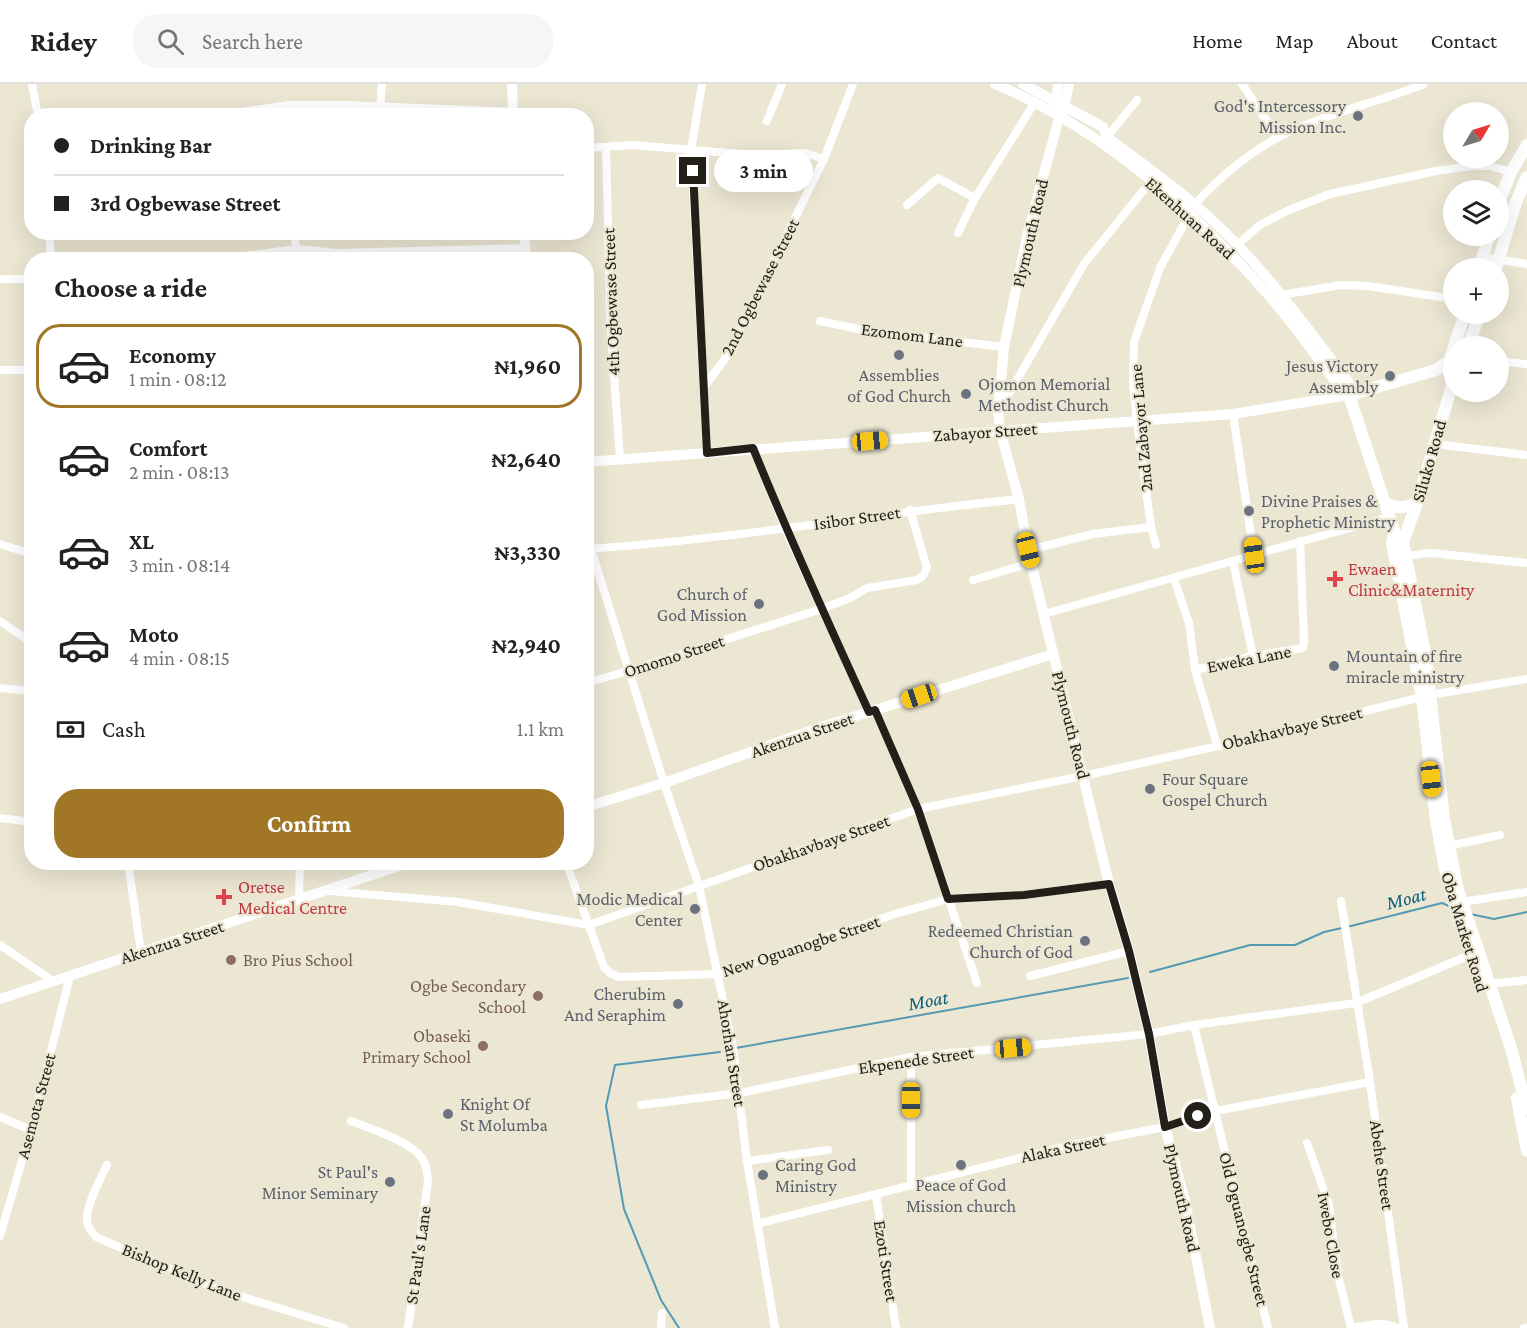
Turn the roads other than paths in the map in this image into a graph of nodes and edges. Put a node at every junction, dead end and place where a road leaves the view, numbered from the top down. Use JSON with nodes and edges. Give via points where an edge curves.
{"nodes":[{"id":1,"x":32,"y":84,"type":"edge"},
{"id":2,"x":382,"y":84,"type":"edge"},
{"id":3,"x":512,"y":84,"type":"edge"},
{"id":4,"x":702,"y":84,"type":"edge"},
{"id":5,"x":782,"y":84,"type":"edge"},
{"id":6,"x":853,"y":84,"type":"edge"},
{"id":7,"x":995,"y":84,"type":"edge"},
{"id":8,"x":1058,"y":84,"type":"edge"},
{"id":9,"x":1070,"y":84,"type":"edge"},
{"id":10,"x":1242,"y":84,"type":"edge"},
{"id":11,"x":1424,"y":84,"type":"edge"},
{"id":12,"x":1026,"y":85,"type":"edge"},
{"id":13,"x":1137,"y":100,"type":"dead end"},
{"id":14,"x":1035,"y":102,"type":"junction"},
{"id":15,"x":36,"y":108,"type":"edge"},
{"id":16,"x":269,"y":108,"type":"edge"},
{"id":17,"x":380,"y":108,"type":"joint"},
{"id":18,"x":513,"y":108,"type":"edge"},
{"id":19,"x":1059,"y":111,"type":"junction"},
{"id":20,"x":767,"y":121,"type":"dead end"},
{"id":21,"x":1107,"y":137,"type":"junction"},
{"id":22,"x":1278,"y":138,"type":"junction"},
{"id":23,"x":1527,"y":145,"type":"edge"},
{"id":24,"x":606,"y":147,"type":"junction"},
{"id":25,"x":594,"y":148,"type":"edge"},
{"id":26,"x":691,"y":150,"type":"junction"},
{"id":27,"x":824,"y":159,"type":"junction"},
{"id":28,"x":1511,"y":172,"type":"junction"},
{"id":29,"x":1508,"y":180,"type":"edge"},
{"id":30,"x":1526,"y":180,"type":"edge"},
{"id":31,"x":1151,"y":182,"type":"junction"},
{"id":32,"x":975,"y":198,"type":"junction"},
{"id":33,"x":907,"y":206,"type":"dead end"},
{"id":34,"x":1192,"y":209,"type":"junction"},
{"id":35,"x":958,"y":233,"type":"dead end"},
{"id":36,"x":295,"y":240,"type":"edge"},
{"id":37,"x":1237,"y":245,"type":"junction"},
{"id":38,"x":297,"y":249,"type":"junction"},
{"id":39,"x":436,"y":250,"type":"joint"},
{"id":40,"x":272,"y":252,"type":"edge"},
{"id":41,"x":326,"y":252,"type":"edge"},
{"id":42,"x":369,"y":252,"type":"edge"},
{"id":43,"x":481,"y":252,"type":"edge"},
{"id":44,"x":1499,"y":258,"type":"edge"},
{"id":45,"x":1527,"y":264,"type":"edge"},
{"id":46,"x":1509,"y":265,"type":"edge"},
{"id":47,"x":0,"y":279,"type":"edge"},
{"id":48,"x":24,"y":279,"type":"edge"},
{"id":49,"x":1281,"y":295,"type":"junction"},
{"id":50,"x":1443,"y":297,"type":"edge"},
{"id":51,"x":820,"y":321,"type":"dead end"},
{"id":52,"x":1004,"y":347,"type":"junction"},
{"id":53,"x":1509,"y":362,"type":"edge"},
{"id":54,"x":1527,"y":364,"type":"edge"},
{"id":55,"x":1443,"y":365,"type":"edge"},
{"id":56,"x":0,"y":370,"type":"edge"},
{"id":57,"x":24,"y":370,"type":"edge"},
{"id":58,"x":704,"y":387,"type":"junction"},
{"id":59,"x":1349,"y":395,"type":"junction"},
{"id":60,"x":1447,"y":402,"type":"edge"},
{"id":61,"x":998,"y":412,"type":"junction"},
{"id":62,"x":1233,"y":414,"type":"junction"},
{"id":63,"x":1137,"y":422,"type":"junction"},
{"id":64,"x":1000,"y":430,"type":"junction"},
{"id":65,"x":1434,"y":444,"type":"junction"},
{"id":66,"x":753,"y":448,"type":"junction"},
{"id":67,"x":707,"y":453,"type":"junction"},
{"id":68,"x":1527,"y":455,"type":"edge"},
{"id":69,"x":620,"y":458,"type":"junction"},
{"id":70,"x":594,"y":461,"type":"edge"},
{"id":71,"x":1019,"y":499,"type":"junction"},
{"id":72,"x":1385,"y":503,"type":"junction"},
{"id":73,"x":1418,"y":503,"type":"junction"},
{"id":74,"x":910,"y":510,"type":"junction"},
{"id":75,"x":1389,"y":517,"type":"junction"},
{"id":76,"x":1151,"y":527,"type":"junction"},
{"id":77,"x":785,"y":528,"type":"junction"},
{"id":78,"x":1394,"y":531,"type":"junction"},
{"id":79,"x":1300,"y":541,"type":"junction"},
{"id":80,"x":1403,"y":542,"type":"junction"},
{"id":81,"x":0,"y":544,"type":"edge"},
{"id":82,"x":1156,"y":546,"type":"dead end"},
{"id":83,"x":594,"y":548,"type":"edge"},
{"id":84,"x":1028,"y":550,"type":"junction"},
{"id":85,"x":24,"y":552,"type":"edge"},
{"id":86,"x":1254,"y":555,"type":"junction"},
{"id":87,"x":1407,"y":556,"type":"junction"},
{"id":88,"x":1233,"y":562,"type":"junction"},
{"id":89,"x":1031,"y":563,"type":"junction"},
{"id":90,"x":1527,"y":563,"type":"edge"},
{"id":91,"x":594,"y":565,"type":"edge"},
{"id":92,"x":1174,"y":579,"type":"junction"},
{"id":93,"x":973,"y":580,"type":"dead end"},
{"id":94,"x":821,"y":609,"type":"junction"},
{"id":95,"x":1044,"y":614,"type":"junction"},
{"id":96,"x":0,"y":621,"type":"edge"},
{"id":97,"x":24,"y":638,"type":"edge"},
{"id":98,"x":1053,"y":654,"type":"junction"},
{"id":99,"x":1253,"y":656,"type":"junction"},
{"id":100,"x":1195,"y":670,"type":"junction"},
{"id":101,"x":628,"y":671,"type":"junction"},
{"id":102,"x":1527,"y":679,"type":"edge"},
{"id":103,"x":594,"y":681,"type":"edge"},
{"id":104,"x":0,"y":688,"type":"edge"},
{"id":105,"x":24,"y":690,"type":"edge"},
{"id":106,"x":1426,"y":696,"type":"junction"},
{"id":107,"x":872,"y":711,"type":"junction"},
{"id":108,"x":1217,"y":745,"type":"junction"},
{"id":109,"x":1083,"y":776,"type":"junction"},
{"id":110,"x":664,"y":783,"type":"junction"},
{"id":111,"x":594,"y":805,"type":"edge"},
{"id":112,"x":918,"y":809,"type":"junction"},
{"id":113,"x":0,"y":818,"type":"edge"},
{"id":114,"x":24,"y":821,"type":"edge"},
{"id":115,"x":1500,"y":835,"type":"dead end"},
{"id":116,"x":1449,"y":846,"type":"junction"},
{"id":117,"x":129,"y":870,"type":"edge"},
{"id":118,"x":300,"y":870,"type":"edge"},
{"id":119,"x":387,"y":870,"type":"edge"},
{"id":120,"x":569,"y":870,"type":"edge"},
{"id":121,"x":1109,"y":884,"type":"junction"},
{"id":122,"x":699,"y":886,"type":"junction"},
{"id":123,"x":326,"y":890,"type":"junction"},
{"id":124,"x":1527,"y":892,"type":"edge"},
{"id":125,"x":299,"y":899,"type":"junction"},
{"id":126,"x":948,"y":899,"type":"junction"},
{"id":127,"x":1341,"y":901,"type":"dead end"},
{"id":128,"x":1462,"y":902,"type":"junction"},
{"id":129,"x":589,"y":925,"type":"junction"},
{"id":130,"x":0,"y":945,"type":"edge"},
{"id":131,"x":1129,"y":951,"type":"junction"},
{"id":132,"x":141,"y":952,"type":"junction"},
{"id":133,"x":1470,"y":956,"type":"junction"},
{"id":134,"x":719,"y":974,"type":"junction"},
{"id":135,"x":70,"y":976,"type":"junction"},
{"id":136,"x":1030,"y":976,"type":"dead end"},
{"id":137,"x":1527,"y":980,"type":"edge"},
{"id":138,"x":53,"y":981,"type":"junction"},
{"id":139,"x":977,"y":983,"type":"dead end"},
{"id":140,"x":1489,"y":984,"type":"junction"},
{"id":141,"x":0,"y":999,"type":"edge"},
{"id":142,"x":1356,"y":1003,"type":"junction"},
{"id":143,"x":1194,"y":1025,"type":"junction"},
{"id":144,"x":1149,"y":1034,"type":"junction"},
{"id":145,"x":911,"y":1057,"type":"junction"},
{"id":146,"x":1370,"y":1082,"type":"junction"},
{"id":147,"x":740,"y":1093,"type":"junction"},
{"id":148,"x":641,"y":1105,"type":"dead end"},
{"id":149,"x":1527,"y":1109,"type":"edge"},
{"id":150,"x":1215,"y":1111,"type":"junction"},
{"id":151,"x":0,"y":1117,"type":"edge"},
{"id":152,"x":351,"y":1121,"type":"dead end"},
{"id":153,"x":1165,"y":1127,"type":"junction"},
{"id":154,"x":31,"y":1130,"type":"junction"},
{"id":155,"x":1307,"y":1143,"type":"dead end"},
{"id":156,"x":828,"y":1150,"type":"dead end"},
{"id":157,"x":1527,"y":1151,"type":"edge"},
{"id":158,"x":747,"y":1161,"type":"junction"},
{"id":159,"x":107,"y":1165,"type":"dead end"},
{"id":160,"x":911,"y":1185,"type":"junction"},
{"id":161,"x":876,"y":1195,"type":"junction"},
{"id":162,"x":757,"y":1224,"type":"junction"},
{"id":163,"x":0,"y":1236,"type":"edge"},
{"id":164,"x":662,"y":1313,"type":"dead end"},
{"id":165,"x":344,"y":1328,"type":"edge"},
{"id":166,"x":408,"y":1328,"type":"edge"},
{"id":167,"x":661,"y":1328,"type":"edge"},
{"id":168,"x":775,"y":1328,"type":"edge"},
{"id":169,"x":896,"y":1328,"type":"edge"},
{"id":170,"x":1210,"y":1328,"type":"edge"},
{"id":171,"x":1268,"y":1328,"type":"edge"},
{"id":172,"x":1351,"y":1328,"type":"edge"},
{"id":173,"x":1398,"y":1328,"type":"edge"},
{"id":174,"x":1404,"y":1328,"type":"edge"}],
"edges":[{"from":1,"to":15,"type":"street"},
{"from":2,"to":17,"type":"street"},
{"from":3,"to":18,"type":"street"},
{"from":4,"to":26,"type":"street"},
{"from":5,"to":20,"type":"street"},
{"from":6,"to":27,"type":"street","name":"2nd Ogbewase Street"},
{"from":7,"to":14,"type":"street","name":"Ekenhuan Road"},
{"from":8,"to":19,"type":"street"},
{"from":9,"to":19,"type":"street"},
{"from":10,"to":22,"type":"street"},
{"from":11,"to":22,"type":"street","name":"2nd Zabayor Lane"},
{"from":12,"to":19,"type":"street","name":"Ekenhuan Road"},
{"from":13,"to":21,"type":"street"},
{"from":14,"to":19,"type":"street","name":"Ekenhuan Road"},
{"from":14,"to":32,"type":"street"},
{"from":16,"to":17,"type":"street"},
{"from":19,"to":21,"type":"street","name":"Ekenhuan Road","via":[[1103,127]]},
{"from":19,"to":31,"type":"street","name":"Ekenhuan Road"},
{"from":19,"to":52,"type":"street","name":"Plymouth Road"},
{"from":21,"to":34,"type":"street","name":"Ekenhuan Road"},
{"from":22,"to":34,"type":"street","name":"2nd Zabayor Lane","via":[[1252,153],[1212,186]]},
{"from":23,"to":28,"type":"main road"},
{"from":24,"to":25,"type":"street"},
{"from":24,"to":26,"type":"street"},
{"from":24,"to":69,"type":"street","name":"4th Ogbewase Street","via":[[610,334]]},
{"from":26,"to":27,"type":"street","via":[[754,155],[805,153]]},
{"from":26,"to":58,"type":"street"},
{"from":27,"to":58,"type":"street","name":"2nd Ogbewase Street","via":[[727,356]]},
{"from":28,"to":29,"type":"main road"},
{"from":28,"to":37,"type":"street","via":[[1472,166],[1330,194],[1260,225]]},
{"from":30,"to":44,"type":"main road"},
{"from":31,"to":34,"type":"street","name":"Ekenhuan Road"},
{"from":31,"to":61,"type":"street","via":[[1084,264]]},
{"from":32,"to":33,"type":"street","via":[[938,178]]},
{"from":32,"to":35,"type":"street"},
{"from":34,"to":37,"type":"street","name":"Ekenhuan Road"},
{"from":34,"to":59,"type":"street","name":"Ekenhuan Road","via":[[1273,300]]},
{"from":34,"to":63,"type":"street","name":"2nd Zabayor Lane","via":[[1161,268],[1134,342]]},
{"from":36,"to":38,"type":"street"},
{"from":37,"to":49,"type":"street","name":"Ekenhuan Road"},
{"from":38,"to":40,"type":"street"},
{"from":38,"to":41,"type":"street"},
{"from":39,"to":42,"type":"street"},
{"from":39,"to":43,"type":"street"},
{"from":45,"to":46,"type":"street"},
{"from":47,"to":48,"type":"street"},
{"from":49,"to":50,"type":"street","via":[[1341,285]]},
{"from":49,"to":59,"type":"street","name":"Ekenhuan Road","via":[[1350,384]]},
{"from":51,"to":52,"type":"street","name":"Ezomom Lane","via":[[868,331]]},
{"from":52,"to":61,"type":"street","name":"Plymouth Road"},
{"from":53,"to":54,"type":"street"},
{"from":55,"to":59,"type":"main road","name":"Zabayor Street"},
{"from":56,"to":57,"type":"street"},
{"from":58,"to":67,"type":"street"},
{"from":59,"to":62,"type":"street","name":"Zabayor Street"},
{"from":59,"to":72,"type":"main road","name":"Ekenhuan Road"},
{"from":60,"to":65,"type":"main road","name":"Siluko Road"},
{"from":61,"to":64,"type":"street","name":"Plymouth Road"},
{"from":62,"to":63,"type":"street","name":"Zabayor Street"},
{"from":62,"to":86,"type":"street"},
{"from":63,"to":64,"type":"street","name":"Zabayor Street"},
{"from":63,"to":76,"type":"street","name":"2nd Zabayor Lane"},
{"from":64,"to":66,"type":"street","name":"Zabayor Street"},
{"from":64,"to":71,"type":"street","name":"Plymouth Road"},
{"from":65,"to":68,"type":"street"},
{"from":65,"to":73,"type":"main road","name":"Siluko Road"},
{"from":66,"to":67,"type":"street","name":"Zabayor Street"},
{"from":66,"to":77,"type":"street"},
{"from":67,"to":69,"type":"street","name":"Zabayor Street"},
{"from":69,"to":70,"type":"street","name":"Zabayor Street"},
{"from":71,"to":74,"type":"street","name":"Isibor Street"},
{"from":71,"to":84,"type":"street","name":"Plymouth Road"},
{"from":72,"to":73,"type":"main road","via":[[1403,509]]},
{"from":72,"to":75,"type":"main road","name":"Ekenhuan Road"},
{"from":73,"to":80,"type":"main road","name":"Siluko Road"},
{"from":74,"to":77,"type":"street","name":"Isibor Street"},
{"from":74,"to":94,"type":"street","name":"Omomo Street","via":[[927,568],[923,576],[867,588]]},
{"from":75,"to":78,"type":"main road","name":"Ekenhuan Road"},
{"from":75,"to":79,"type":"street"},
{"from":76,"to":82,"type":"street","name":"2nd Zabayor Lane"},
{"from":76,"to":84,"type":"street","via":[[1093,534]]},
{"from":77,"to":83,"type":"street","name":"Isibor Street"},
{"from":77,"to":94,"type":"street"},
{"from":78,"to":80,"type":"main road","name":"Ekenhuan Road"},
{"from":78,"to":106,"type":"main road","name":"Oba Market Road","via":[[1392,543]]},
{"from":79,"to":86,"type":"street"},
{"from":79,"to":99,"type":"street","name":"Eweka Lane","via":[[1303,648]]},
{"from":80,"to":87,"type":"main road","name":"Oba Market Road"},
{"from":81,"to":85,"type":"street"},
{"from":84,"to":89,"type":"street","name":"Plymouth Road"},
{"from":86,"to":88,"type":"street"},
{"from":87,"to":90,"type":"street","via":[[1431,553]]},
{"from":87,"to":106,"type":"main road","name":"Oba Market Road","via":[[1426,658]]},
{"from":88,"to":92,"type":"street"},
{"from":88,"to":99,"type":"street"},
{"from":89,"to":93,"type":"street"},
{"from":89,"to":95,"type":"street","name":"Plymouth Road"},
{"from":91,"to":101,"type":"street","name":"Ahorhan Street"},
{"from":92,"to":95,"type":"street"},
{"from":92,"to":100,"type":"street","via":[[1189,623]]},
{"from":94,"to":101,"type":"street","name":"Omomo Street"},
{"from":94,"to":107,"type":"street"},
{"from":95,"to":98,"type":"street","name":"Plymouth Road"},
{"from":96,"to":97,"type":"street"},
{"from":98,"to":107,"type":"street","name":"Akenzua Street"},
{"from":98,"to":109,"type":"street","name":"Plymouth Road"},
{"from":99,"to":100,"type":"street","name":"Eweka Lane"},
{"from":100,"to":108,"type":"street"},
{"from":101,"to":103,"type":"street","name":"Omomo Street"},
{"from":101,"to":110,"type":"street","name":"Ahorhan Street"},
{"from":102,"to":106,"type":"street","name":"Obakhavbaye Street"},
{"from":104,"to":105,"type":"street"},
{"from":106,"to":108,"type":"street","name":"Obakhavbaye Street"},
{"from":106,"to":116,"type":"main road","name":"Oba Market Road"},
{"from":106,"to":133,"type":"main road","name":"Oba Market Road","via":[[1437,830],[1449,890]]},
{"from":107,"to":110,"type":"street","name":"Akenzua Street"},
{"from":107,"to":112,"type":"street"},
{"from":108,"to":109,"type":"street","name":"Obakhavbaye Street"},
{"from":109,"to":112,"type":"street","name":"Obakhavbaye Street"},
{"from":109,"to":121,"type":"street","name":"Plymouth Road"},
{"from":110,"to":111,"type":"street","name":"Akenzua Street"},
{"from":110,"to":122,"type":"street","name":"Ahorhan Street"},
{"from":112,"to":122,"type":"street","name":"Obakhavbaye Street"},
{"from":112,"to":126,"type":"street"},
{"from":113,"to":114,"type":"street"},
{"from":115,"to":116,"type":"street"},
{"from":116,"to":128,"type":"main road","name":"Oba Market Road"},
{"from":117,"to":132,"type":"street"},
{"from":118,"to":125,"type":"street"},
{"from":119,"to":123,"type":"street","name":"Akenzua Street"},
{"from":120,"to":129,"type":"street","name":"New Oguanogbe Street"},
{"from":121,"to":126,"type":"street","name":"New Oguanogbe Street","via":[[1024,895]]},
{"from":121,"to":131,"type":"street","name":"Plymouth Road"},
{"from":122,"to":129,"type":"street","name":"Obakhavbaye Street"},
{"from":122,"to":134,"type":"street","name":"Ahorhan Street"},
{"from":123,"to":125,"type":"street","name":"Akenzua Street"},
{"from":123,"to":129,"type":"street","name":"Obakhavbaye Street","via":[[458,902]]},
{"from":124,"to":128,"type":"street"},
{"from":125,"to":132,"type":"street","name":"Akenzua Street"},
{"from":126,"to":134,"type":"street","name":"New Oguanogbe Street"},
{"from":126,"to":139,"type":"street"},
{"from":127,"to":142,"type":"street","name":"Abehe Street"},
{"from":128,"to":140,"type":"main road","name":"Oba Market Road"},
{"from":129,"to":134,"type":"street","name":"New Oguanogbe Street","via":[[604,967],[620,977]]},
{"from":130,"to":138,"type":"street"},
{"from":131,"to":136,"type":"street"},
{"from":131,"to":144,"type":"street","name":"Plymouth Road"},
{"from":132,"to":135,"type":"street","name":"Akenzua Street"},
{"from":133,"to":142,"type":"street","name":"Ekpenede Street"},
{"from":133,"to":157,"type":"main road","name":"Oba Market Road","via":[[1504,1051]]},
{"from":134,"to":147,"type":"street","name":"Ahorhan Street"},
{"from":135,"to":138,"type":"street","name":"Akenzua Street"},
{"from":135,"to":154,"type":"street","name":"Asemota Street"},
{"from":137,"to":140,"type":"street"},
{"from":138,"to":141,"type":"street","name":"Akenzua Street"},
{"from":140,"to":149,"type":"main road","name":"Oba Market Road"},
{"from":142,"to":143,"type":"street","name":"Ekpenede Street"},
{"from":142,"to":146,"type":"street","name":"Abehe Street"},
{"from":143,"to":144,"type":"street","name":"Ekpenede Street"},
{"from":143,"to":150,"type":"street","name":"Old Oguanogbe Street"},
{"from":144,"to":145,"type":"street","name":"Ekpenede Street"},
{"from":144,"to":153,"type":"street","name":"Plymouth Road"},
{"from":145,"to":147,"type":"street","name":"Ekpenede Street"},
{"from":145,"to":160,"type":"street"},
{"from":146,"to":150,"type":"street","name":"Alaka Street"},
{"from":146,"to":174,"type":"street","name":"Abehe Street"},
{"from":147,"to":148,"type":"street","name":"Ekpenede Street"},
{"from":147,"to":158,"type":"street","name":"Ahorhan Street"},
{"from":150,"to":153,"type":"street","name":"Alaka Street"},
{"from":150,"to":171,"type":"street","name":"Old Oguanogbe Street"},
{"from":151,"to":154,"type":"street"},
{"from":152,"to":166,"type":"street","name":"St Paul's Lane","via":[[409,1146],[427,1170]]},
{"from":153,"to":160,"type":"street","name":"Alaka Street","via":[[1071,1145]]},
{"from":153,"to":170,"type":"street","name":"Plymouth Road","via":[[1185,1201]]},
{"from":154,"to":163,"type":"street","name":"Asemota Street"},
{"from":155,"to":172,"type":"street","name":"Iwebo Close","via":[[1329,1205],[1338,1275]]},
{"from":156,"to":158,"type":"street"},
{"from":158,"to":162,"type":"street","name":"Ahorhan Street"},
{"from":159,"to":165,"type":"street","name":"Bishop Kelly Lane","via":[[86,1219],[96,1238],[217,1288]]},
{"from":160,"to":161,"type":"street","name":"Alaka Street"},
{"from":161,"to":162,"type":"street","name":"Alaka Street"},
{"from":161,"to":169,"type":"street","name":"Ezoti Street"},
{"from":162,"to":168,"type":"street","name":"Ahorhan Street"},
{"from":164,"to":167,"type":"street"},
{"from":172,"to":173,"type":"street","via":[[1373,1324]]}]}
